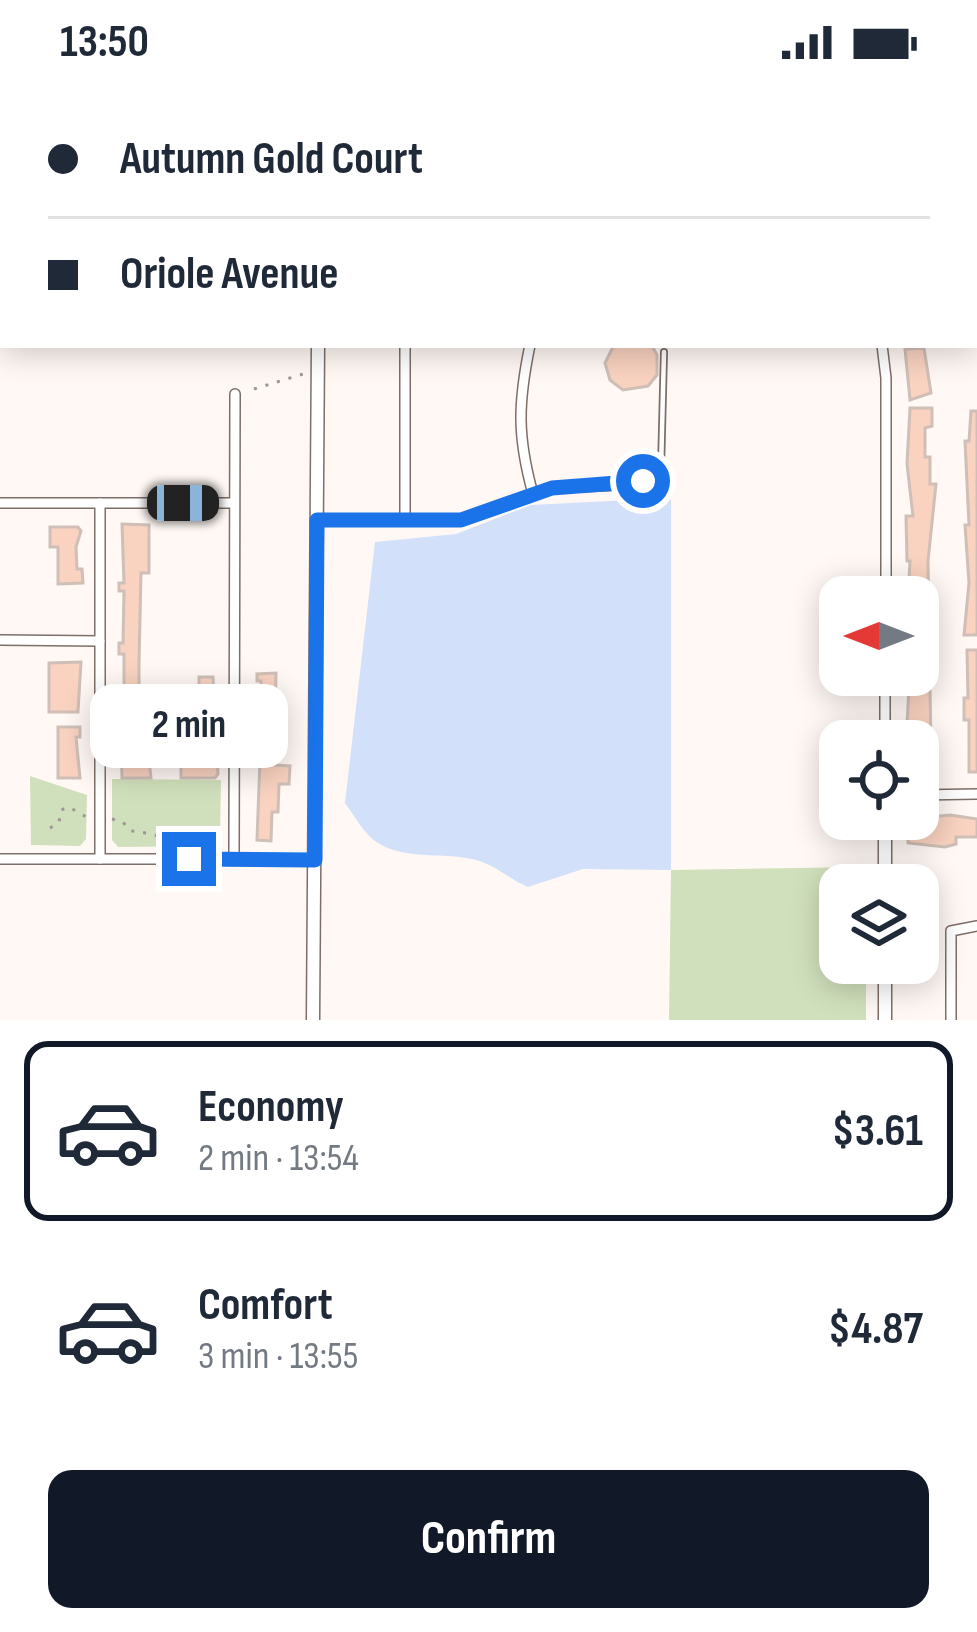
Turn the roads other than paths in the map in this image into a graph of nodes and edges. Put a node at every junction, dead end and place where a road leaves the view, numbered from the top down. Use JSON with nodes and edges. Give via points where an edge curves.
{"nodes":[{"id":1,"x":319,"y":348,"type":"edge"},
{"id":2,"x":405,"y":348,"type":"edge"},
{"id":3,"x":529,"y":348,"type":"edge"},
{"id":4,"x":882,"y":348,"type":"edge"},
{"id":5,"x":664,"y":352,"type":"dead end"},
{"id":6,"x":236,"y":394,"type":"dead end"},
{"id":7,"x":622,"y":485,"type":"joint"},
{"id":8,"x":533,"y":494,"type":"junction"},
{"id":9,"x":0,"y":503,"type":"edge"},
{"id":10,"x":100,"y":503,"type":"junction"},
{"id":11,"x":234,"y":503,"type":"junction"},
{"id":12,"x":317,"y":520,"type":"junction"},
{"id":13,"x":405,"y":521,"type":"junction"},
{"id":14,"x":886,"y":576,"type":"edge"},
{"id":15,"x":0,"y":640,"type":"edge"},
{"id":16,"x":100,"y":641,"type":"junction"},
{"id":17,"x":977,"y":794,"type":"edge"},
{"id":18,"x":939,"y":795,"type":"edge"},
{"id":19,"x":100,"y":859,"type":"junction"},
{"id":20,"x":234,"y":859,"type":"junction"},
{"id":21,"x":0,"y":860,"type":"edge"},
{"id":22,"x":315,"y":860,"type":"junction"},
{"id":23,"x":977,"y":926,"type":"edge"},
{"id":24,"x":885,"y":984,"type":"edge"},
{"id":25,"x":314,"y":1020,"type":"edge"},
{"id":26,"x":885,"y":1020,"type":"edge"},
{"id":27,"x":951,"y":1020,"type":"edge"}],
"edges":[{"from":1,"to":12,"type":"street"},
{"from":2,"to":13,"type":"street"},
{"from":3,"to":8,"type":"street","via":[[518,401]]},
{"from":4,"to":14,"type":"street"},
{"from":5,"to":7,"type":"lane","via":[[661,469]]},
{"from":6,"to":11,"type":"street"},
{"from":7,"to":8,"type":"street"},
{"from":8,"to":13,"type":"street","via":[[461,520]]},
{"from":9,"to":10,"type":"street"},
{"from":10,"to":11,"type":"street"},
{"from":10,"to":16,"type":"street"},
{"from":11,"to":20,"type":"street"},
{"from":12,"to":13,"type":"street"},
{"from":12,"to":22,"type":"street"},
{"from":15,"to":16,"type":"street"},
{"from":16,"to":19,"type":"street"},
{"from":17,"to":18,"type":"street"},
{"from":19,"to":20,"type":"street"},
{"from":19,"to":21,"type":"street"},
{"from":20,"to":22,"type":"street"},
{"from":22,"to":25,"type":"street"},
{"from":23,"to":27,"type":"street","via":[[951,931]]},
{"from":24,"to":26,"type":"street"}]}
